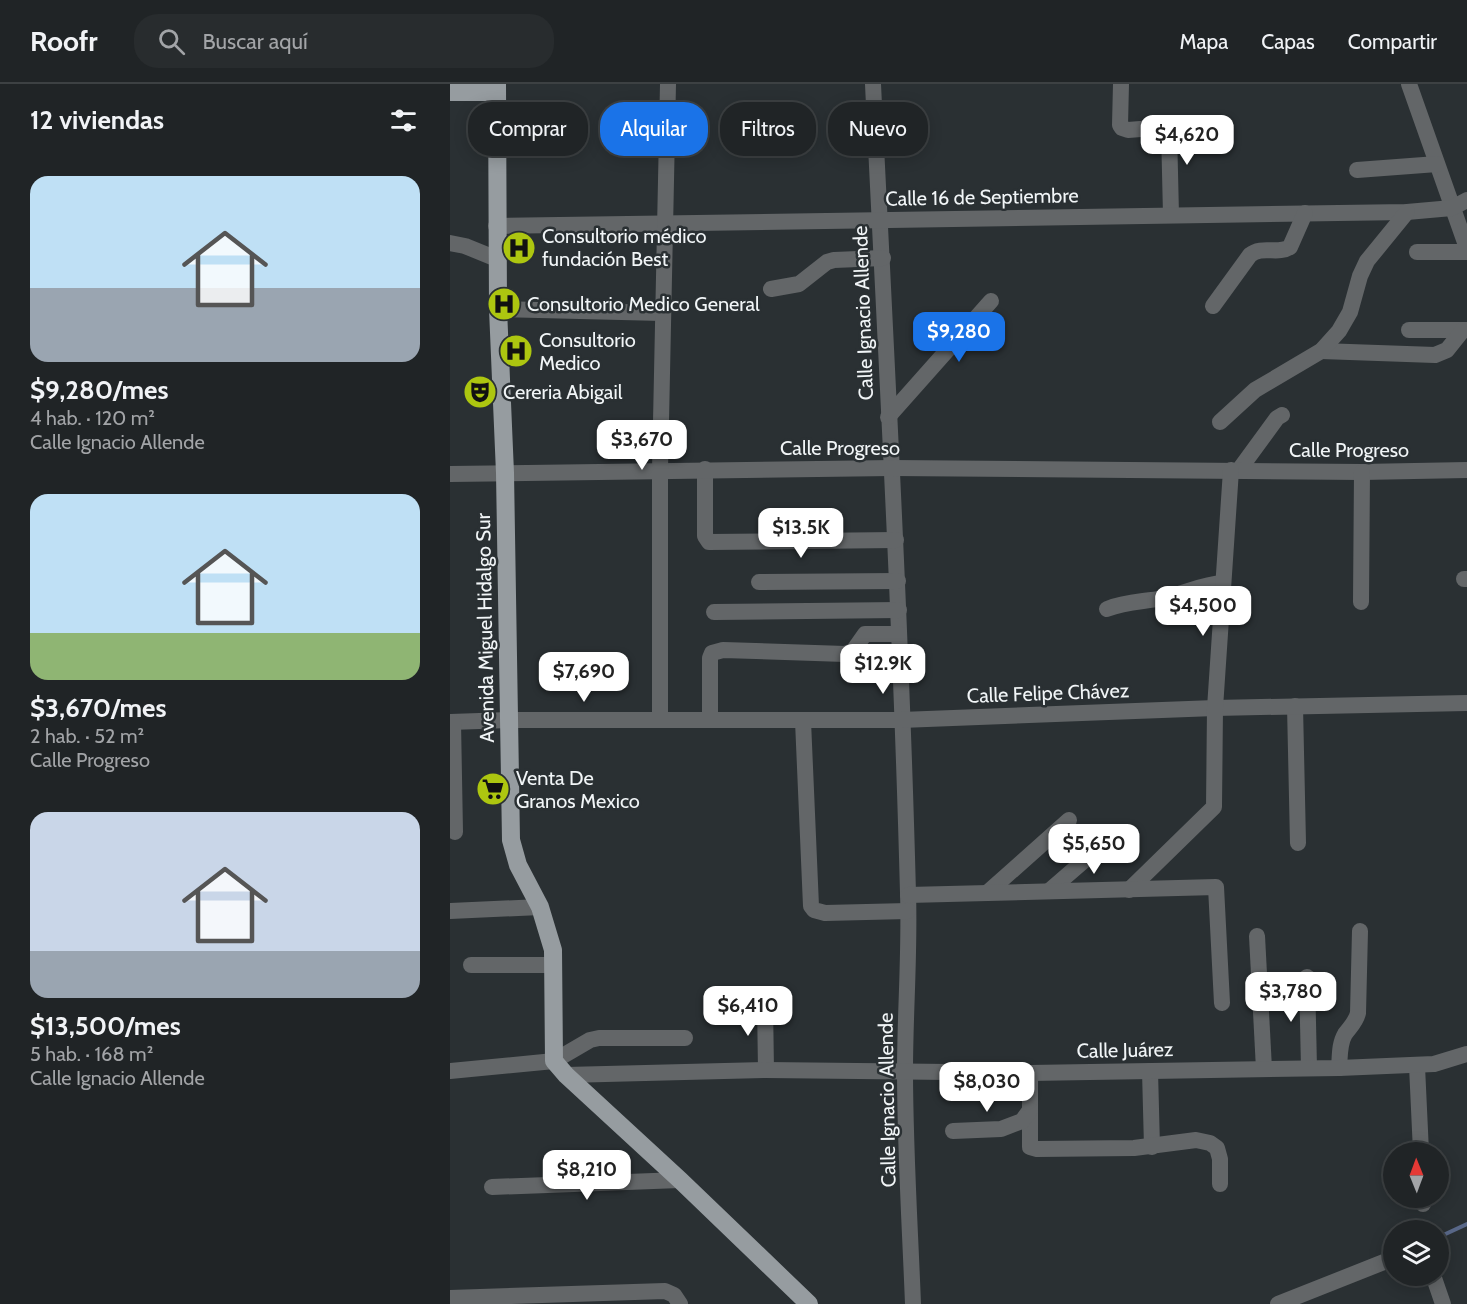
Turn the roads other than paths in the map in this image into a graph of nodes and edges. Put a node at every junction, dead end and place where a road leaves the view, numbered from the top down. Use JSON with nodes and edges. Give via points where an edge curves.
{"nodes":[{"id":1,"x":668,"y":84,"type":"edge"},
{"id":2,"x":873,"y":84,"type":"edge"},
{"id":3,"x":1121,"y":84,"type":"edge"},
{"id":4,"x":1409,"y":84,"type":"edge"},
{"id":5,"x":497,"y":88,"type":"edge"},
{"id":6,"x":450,"y":92,"type":"edge"},
{"id":7,"x":1437,"y":164,"type":"junction"},
{"id":8,"x":1357,"y":170,"type":"dead end"},
{"id":9,"x":1467,"y":200,"type":"edge"},
{"id":10,"x":1452,"y":208,"type":"junction"},
{"id":11,"x":1407,"y":212,"type":"junction"},
{"id":12,"x":1305,"y":213,"type":"junction"},
{"id":13,"x":1171,"y":215,"type":"junction"},
{"id":14,"x":880,"y":219,"type":"junction"},
{"id":15,"x":666,"y":224,"type":"junction"},
{"id":16,"x":496,"y":226,"type":"junction"},
{"id":17,"x":450,"y":243,"type":"edge"},
{"id":18,"x":1467,"y":250,"type":"edge"},
{"id":19,"x":1417,"y":252,"type":"dead end"},
{"id":20,"x":883,"y":258,"type":"junction"},
{"id":21,"x":497,"y":259,"type":"junction"},
{"id":22,"x":771,"y":289,"type":"dead end"},
{"id":23,"x":991,"y":301,"type":"dead end"},
{"id":24,"x":1213,"y":306,"type":"dead end"},
{"id":25,"x":498,"y":309,"type":"junction"},
{"id":26,"x":662,"y":313,"type":"junction"},
{"id":27,"x":1409,"y":330,"type":"dead end"},
{"id":28,"x":1465,"y":330,"type":"edge"},
{"id":29,"x":1321,"y":351,"type":"junction"},
{"id":30,"x":1282,"y":415,"type":"dead end"},
{"id":31,"x":888,"y":417,"type":"junction"},
{"id":32,"x":1220,"y":422,"type":"dead end"},
{"id":33,"x":892,"y":468,"type":"junction"},
{"id":34,"x":705,"y":469,"type":"junction"},
{"id":35,"x":660,"y":470,"type":"junction"},
{"id":36,"x":1235,"y":470,"type":"junction"},
{"id":37,"x":1467,"y":470,"type":"edge"},
{"id":38,"x":1362,"y":472,"type":"junction"},
{"id":39,"x":505,"y":473,"type":"junction"},
{"id":40,"x":450,"y":474,"type":"edge"},
{"id":41,"x":896,"y":540,"type":"junction"},
{"id":42,"x":898,"y":581,"type":"junction"},
{"id":43,"x":759,"y":582,"type":"dead end"},
{"id":44,"x":1223,"y":583,"type":"junction"},
{"id":45,"x":1361,"y":602,"type":"dead end"},
{"id":46,"x":1107,"y":609,"type":"dead end"},
{"id":47,"x":899,"y":610,"type":"junction"},
{"id":48,"x":714,"y":612,"type":"dead end"},
{"id":49,"x":899,"y":634,"type":"junction"},
{"id":50,"x":1467,"y":703,"type":"edge"},
{"id":51,"x":1296,"y":706,"type":"junction"},
{"id":52,"x":1215,"y":708,"type":"junction"},
{"id":53,"x":509,"y":720,"type":"junction"},
{"id":54,"x":660,"y":720,"type":"junction"},
{"id":55,"x":710,"y":720,"type":"junction"},
{"id":56,"x":901,"y":720,"type":"junction"},
{"id":57,"x":803,"y":721,"type":"junction"},
{"id":58,"x":451,"y":722,"type":"edge"},
{"id":59,"x":1069,"y":820,"type":"dead end"},
{"id":60,"x":455,"y":832,"type":"dead end"},
{"id":61,"x":1116,"y":833,"type":"dead end"},
{"id":62,"x":1298,"y":843,"type":"dead end"},
{"id":63,"x":1129,"y":890,"type":"junction"},
{"id":64,"x":1049,"y":891,"type":"junction"},
{"id":65,"x":987,"y":893,"type":"junction"},
{"id":66,"x":908,"y":903,"type":"junction"},
{"id":67,"x":540,"y":907,"type":"junction"},
{"id":68,"x":450,"y":911,"type":"edge"},
{"id":69,"x":1360,"y":931,"type":"dead end"},
{"id":70,"x":1257,"y":936,"type":"dead end"},
{"id":71,"x":471,"y":965,"type":"dead end"},
{"id":72,"x":554,"y":965,"type":"junction"},
{"id":73,"x":1307,"y":977,"type":"dead end"},
{"id":74,"x":765,"y":1003,"type":"dead end"},
{"id":75,"x":1222,"y":1003,"type":"dead end"},
{"id":76,"x":685,"y":1038,"type":"dead end"},
{"id":77,"x":1467,"y":1054,"type":"edge"},
{"id":78,"x":554,"y":1060,"type":"junction"},
{"id":79,"x":1417,"y":1066,"type":"junction"},
{"id":80,"x":1309,"y":1068,"type":"junction"},
{"id":81,"x":1339,"y":1068,"type":"junction"},
{"id":82,"x":1264,"y":1069,"type":"junction"},
{"id":83,"x":766,"y":1070,"type":"junction"},
{"id":84,"x":450,"y":1071,"type":"edge"},
{"id":85,"x":905,"y":1071,"type":"junction"},
{"id":86,"x":1150,"y":1071,"type":"junction"},
{"id":87,"x":1030,"y":1073,"type":"junction"},
{"id":88,"x":566,"y":1076,"type":"junction"},
{"id":89,"x":1030,"y":1110,"type":"junction"},
{"id":90,"x":953,"y":1131,"type":"dead end"},
{"id":91,"x":1421,"y":1142,"type":"edge"},
{"id":92,"x":1152,"y":1147,"type":"junction"},
{"id":93,"x":680,"y":1180,"type":"junction"},
{"id":94,"x":1220,"y":1184,"type":"dead end"},
{"id":95,"x":492,"y":1187,"type":"dead end"},
{"id":96,"x":1383,"y":1262,"type":"edge"},
{"id":97,"x":1437,"y":1286,"type":"edge"},
{"id":98,"x":450,"y":1298,"type":"edge"},
{"id":99,"x":680,"y":1304,"type":"edge"},
{"id":100,"x":809,"y":1304,"type":"edge"},
{"id":101,"x":913,"y":1304,"type":"edge"},
{"id":102,"x":1278,"y":1304,"type":"edge"},
{"id":103,"x":1443,"y":1304,"type":"edge"}],
"edges":[{"from":1,"to":15,"type":"street"},
{"from":2,"to":14,"type":"street","name":"Calle Ignacio Allende"},
{"from":3,"to":13,"type":"street","via":[[1122,128],[1169,130]]},
{"from":4,"to":7,"type":"street"},
{"from":5,"to":6,"type":"main road"},
{"from":5,"to":16,"type":"main road","name":"Avenida Miguel Hidalgo Sur"},
{"from":7,"to":8,"type":"street"},
{"from":7,"to":10,"type":"street"},
{"from":9,"to":10,"type":"street","name":"Calle 16 de Septiembre"},
{"from":10,"to":11,"type":"street","name":"Calle 16 de Septiembre"},
{"from":10,"to":18,"type":"street"},
{"from":11,"to":12,"type":"street","name":"Calle 16 de Septiembre"},
{"from":11,"to":29,"type":"street","via":[[1367,261],[1350,312]]},
{"from":12,"to":13,"type":"street","name":"Calle 16 de Septiembre"},
{"from":12,"to":24,"type":"street","via":[[1290,247],[1256,250]]},
{"from":13,"to":14,"type":"street","name":"Calle 16 de Septiembre"},
{"from":14,"to":15,"type":"street","name":"Calle 16 de Septiembre"},
{"from":14,"to":20,"type":"street","name":"Calle Ignacio Allende"},
{"from":15,"to":16,"type":"street","name":"Calle 16 de Septiembre"},
{"from":15,"to":26,"type":"street"},
{"from":16,"to":21,"type":"main road","name":"Avenida Miguel Hidalgo Sur"},
{"from":17,"to":21,"type":"street"},
{"from":18,"to":19,"type":"street"},
{"from":20,"to":22,"type":"street","via":[[834,260],[800,284]]},
{"from":20,"to":31,"type":"street","name":"Calle Ignacio Allende"},
{"from":21,"to":25,"type":"main road","name":"Avenida Miguel Hidalgo Sur"},
{"from":23,"to":31,"type":"street"},
{"from":25,"to":26,"type":"street"},
{"from":25,"to":39,"type":"main road","name":"Avenida Miguel Hidalgo Sur"},
{"from":26,"to":35,"type":"street"},
{"from":27,"to":28,"type":"street"},
{"from":28,"to":29,"type":"street","via":[[1436,355]]},
{"from":29,"to":32,"type":"street","via":[[1255,390]]},
{"from":30,"to":36,"type":"street"},
{"from":31,"to":33,"type":"street","name":"Calle Ignacio Allende"},
{"from":33,"to":34,"type":"street","name":"Calle Progreso"},
{"from":33,"to":36,"type":"street","name":"Calle Progreso"},
{"from":33,"to":41,"type":"street","name":"Calle Ignacio Allende"},
{"from":34,"to":35,"type":"street","name":"Calle Progreso"},
{"from":34,"to":41,"type":"street","via":[[705,536],[709,542]]},
{"from":35,"to":39,"type":"street","name":"Calle Progreso"},
{"from":35,"to":54,"type":"street"},
{"from":36,"to":38,"type":"street","name":"Calle Progreso"},
{"from":36,"to":44,"type":"street"},
{"from":37,"to":38,"type":"street","name":"Calle Progreso"},
{"from":38,"to":45,"type":"street"},
{"from":39,"to":40,"type":"street","name":"Calle Progreso"},
{"from":39,"to":53,"type":"main road","name":"Avenida Miguel Hidalgo Sur"},
{"from":41,"to":42,"type":"street","name":"Calle Ignacio Allende"},
{"from":42,"to":43,"type":"street"},
{"from":42,"to":47,"type":"street","name":"Calle Ignacio Allende"},
{"from":44,"to":46,"type":"street"},
{"from":44,"to":52,"type":"street"},
{"from":47,"to":48,"type":"street"},
{"from":47,"to":49,"type":"street","name":"Calle Ignacio Allende"},
{"from":49,"to":55,"type":"street","via":[[865,634],[853,651],[845,654],[712,653]]},
{"from":49,"to":56,"type":"street","name":"Calle Ignacio Allende"},
{"from":50,"to":51,"type":"street","name":"Calle Felipe Chávez"},
{"from":51,"to":52,"type":"street","name":"Calle Felipe Chávez"},
{"from":51,"to":62,"type":"street"},
{"from":52,"to":56,"type":"street","name":"Calle Felipe Chávez"},
{"from":52,"to":63,"type":"street","via":[[1214,807]]},
{"from":53,"to":54,"type":"street","name":"Calle Felipe Chávez"},
{"from":53,"to":58,"type":"street","name":"Calle Felipe Chávez"},
{"from":53,"to":67,"type":"main road","name":"Avenida Miguel Hidalgo Sur","via":[[511,840],[518,865]]},
{"from":54,"to":55,"type":"street","name":"Calle Felipe Chávez"},
{"from":55,"to":57,"type":"street","name":"Calle Felipe Chávez"},
{"from":56,"to":57,"type":"street","name":"Calle Felipe Chávez"},
{"from":56,"to":66,"type":"street","name":"Calle Ignacio Allende"},
{"from":57,"to":66,"type":"street","via":[[811,906],[825,913]]},
{"from":58,"to":60,"type":"street"},
{"from":59,"to":65,"type":"street"},
{"from":61,"to":64,"type":"street"},
{"from":63,"to":64,"type":"street"},
{"from":63,"to":75,"type":"street","via":[[1216,886]]},
{"from":64,"to":65,"type":"street"},
{"from":65,"to":66,"type":"street"},
{"from":66,"to":85,"type":"street","name":"Calle Ignacio Allende"},
{"from":67,"to":68,"type":"street"},
{"from":67,"to":72,"type":"main road","name":"Avenida Miguel Hidalgo Sur"},
{"from":69,"to":81,"type":"street","via":[[1358,1013],[1344,1036]]},
{"from":70,"to":82,"type":"street"},
{"from":71,"to":72,"type":"street"},
{"from":72,"to":78,"type":"main road","name":"Avenida Miguel Hidalgo Sur"},
{"from":73,"to":80,"type":"street"},
{"from":74,"to":83,"type":"street"},
{"from":76,"to":78,"type":"street","via":[[599,1038]]},
{"from":77,"to":79,"type":"street","name":"Calle Juárez"},
{"from":78,"to":84,"type":"street"},
{"from":78,"to":88,"type":"main road"},
{"from":79,"to":81,"type":"street","name":"Calle Juárez"},
{"from":79,"to":91,"type":"street"},
{"from":80,"to":81,"type":"street","name":"Calle Juárez"},
{"from":80,"to":82,"type":"street","name":"Calle Juárez"},
{"from":82,"to":86,"type":"street","name":"Calle Juárez"},
{"from":83,"to":85,"type":"street","name":"Calle Juárez"},
{"from":83,"to":88,"type":"street","name":"Calle Juárez"},
{"from":85,"to":87,"type":"street","name":"Calle Juárez"},
{"from":85,"to":101,"type":"street","name":"Calle Ignacio Allende"},
{"from":86,"to":87,"type":"street","name":"Calle Juárez"},
{"from":86,"to":92,"type":"street"},
{"from":87,"to":89,"type":"street"},
{"from":88,"to":93,"type":"main road"},
{"from":89,"to":90,"type":"street","via":[[1022,1121],[1001,1129]]},
{"from":89,"to":92,"type":"street","via":[[1029,1138],[1033,1149]]},
{"from":92,"to":94,"type":"street","via":[[1180,1141],[1210,1143],[1217,1148],[1220,1159]]},
{"from":93,"to":95,"type":"street"},
{"from":93,"to":100,"type":"main road"},
{"from":96,"to":102,"type":"street"},
{"from":97,"to":103,"type":"street"},
{"from":98,"to":99,"type":"street","via":[[665,1291]]}]}
